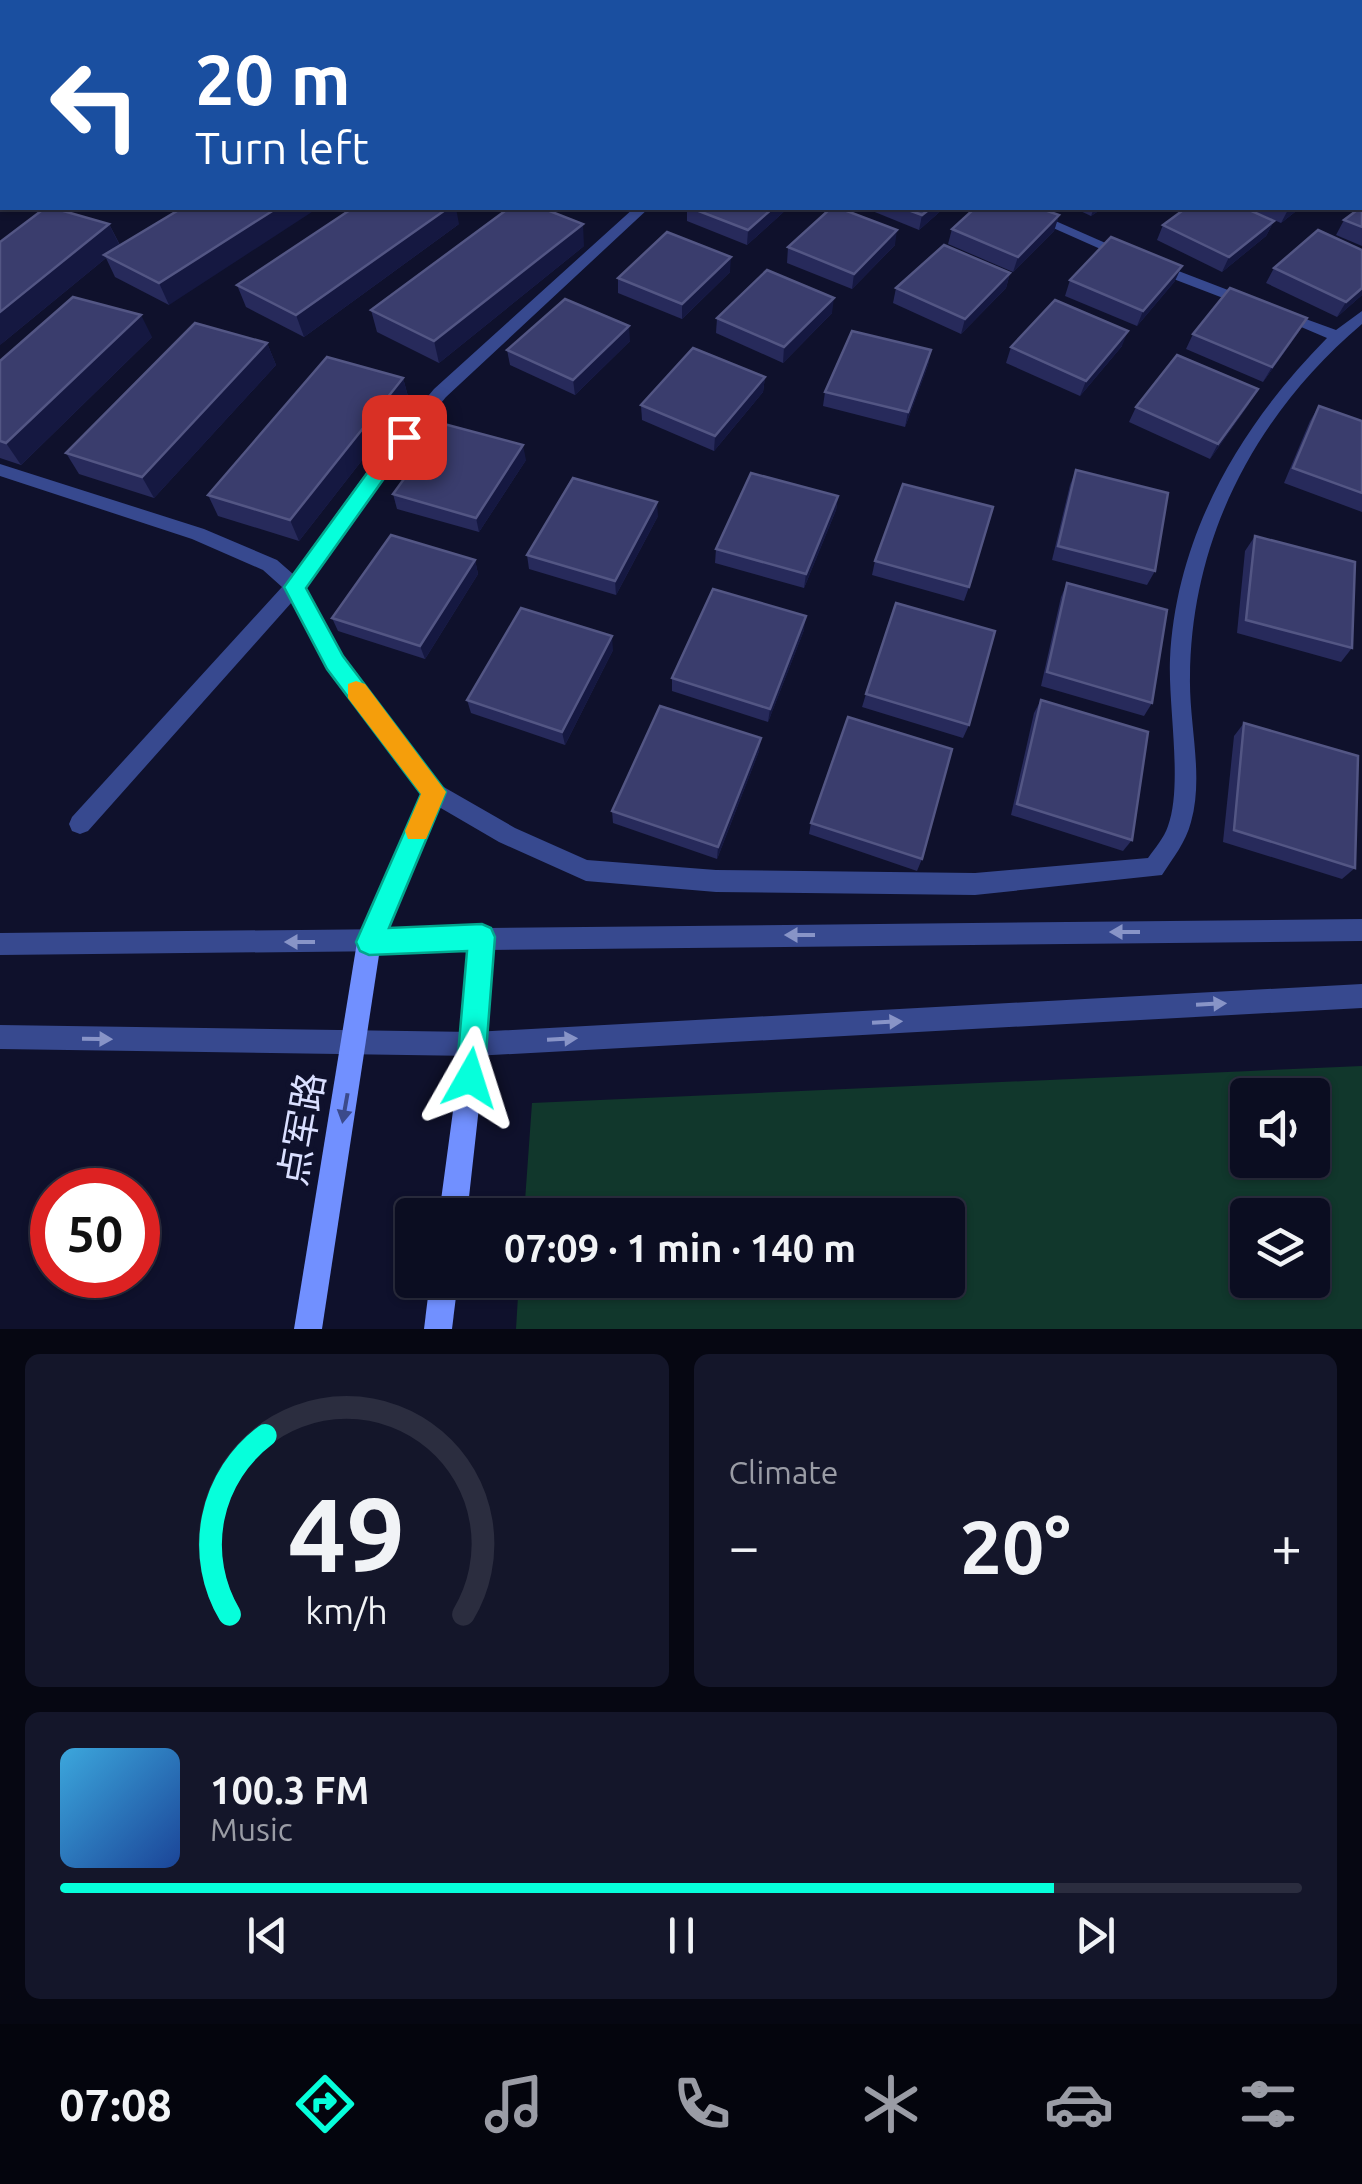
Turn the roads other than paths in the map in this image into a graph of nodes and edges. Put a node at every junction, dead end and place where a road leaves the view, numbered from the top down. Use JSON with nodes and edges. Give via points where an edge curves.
{"nodes":[{"id":1,"x":1020,"y":210,"type":"edge"},
{"id":2,"x":638,"y":211,"type":"edge"},
{"id":3,"x":1362,"y":316,"type":"edge"},
{"id":4,"x":1335,"y":335,"type":"junction"},
{"id":5,"x":0,"y":470,"type":"edge"},
{"id":6,"x":294,"y":587,"type":"junction"},
{"id":7,"x":434,"y":792,"type":"junction"},
{"id":8,"x":80,"y":824,"type":"dead end"},
{"id":9,"x":1362,"y":930,"type":"edge"},
{"id":10,"x":482,"y":937,"type":"junction"},
{"id":11,"x":369,"y":942,"type":"junction"},
{"id":12,"x":0,"y":944,"type":"edge"},
{"id":13,"x":1362,"y":996,"type":"edge"},
{"id":14,"x":0,"y":1037,"type":"edge"},
{"id":15,"x":356,"y":1042,"type":"junction"},
{"id":16,"x":474,"y":1044,"type":"junction"},
{"id":17,"x":455,"y":1198,"type":"edge"},
{"id":18,"x":442,"y":1298,"type":"edge"},
{"id":19,"x":308,"y":1329,"type":"edge"},
{"id":20,"x":438,"y":1329,"type":"edge"}],
"edges":[{"from":1,"to":4,"type":"street"},
{"from":2,"to":6,"type":"street","via":[[440,393]]},
{"from":3,"to":4,"type":"street"},
{"from":4,"to":7,"type":"street","via":[[1265,421],[1215,503],[1184,613],[1185,774],[1176,834],[1154,868],[975,884],[716,882],[586,870],[508,836]]},
{"from":5,"to":6,"type":"street","via":[[198,534],[270,565]]},
{"from":6,"to":7,"type":"street","via":[[335,663]]},
{"from":6,"to":8,"type":"street"},
{"from":7,"to":11,"type":"street"},
{"from":9,"to":10,"type":"street","one_way":true},
{"from":10,"to":11,"type":"street"},
{"from":10,"to":16,"type":"main road"},
{"from":11,"to":12,"type":"street","one_way":true},
{"from":11,"to":15,"type":"main road","name":"点军路"},
{"from":16,"to":13,"type":"street","one_way":true},
{"from":14,"to":15,"type":"street","one_way":true},
{"from":15,"to":16,"type":"street"},
{"from":15,"to":19,"type":"main road","name":"点军路","one_way":true},
{"from":16,"to":17,"type":"main road"},
{"from":18,"to":20,"type":"main road"}]}
